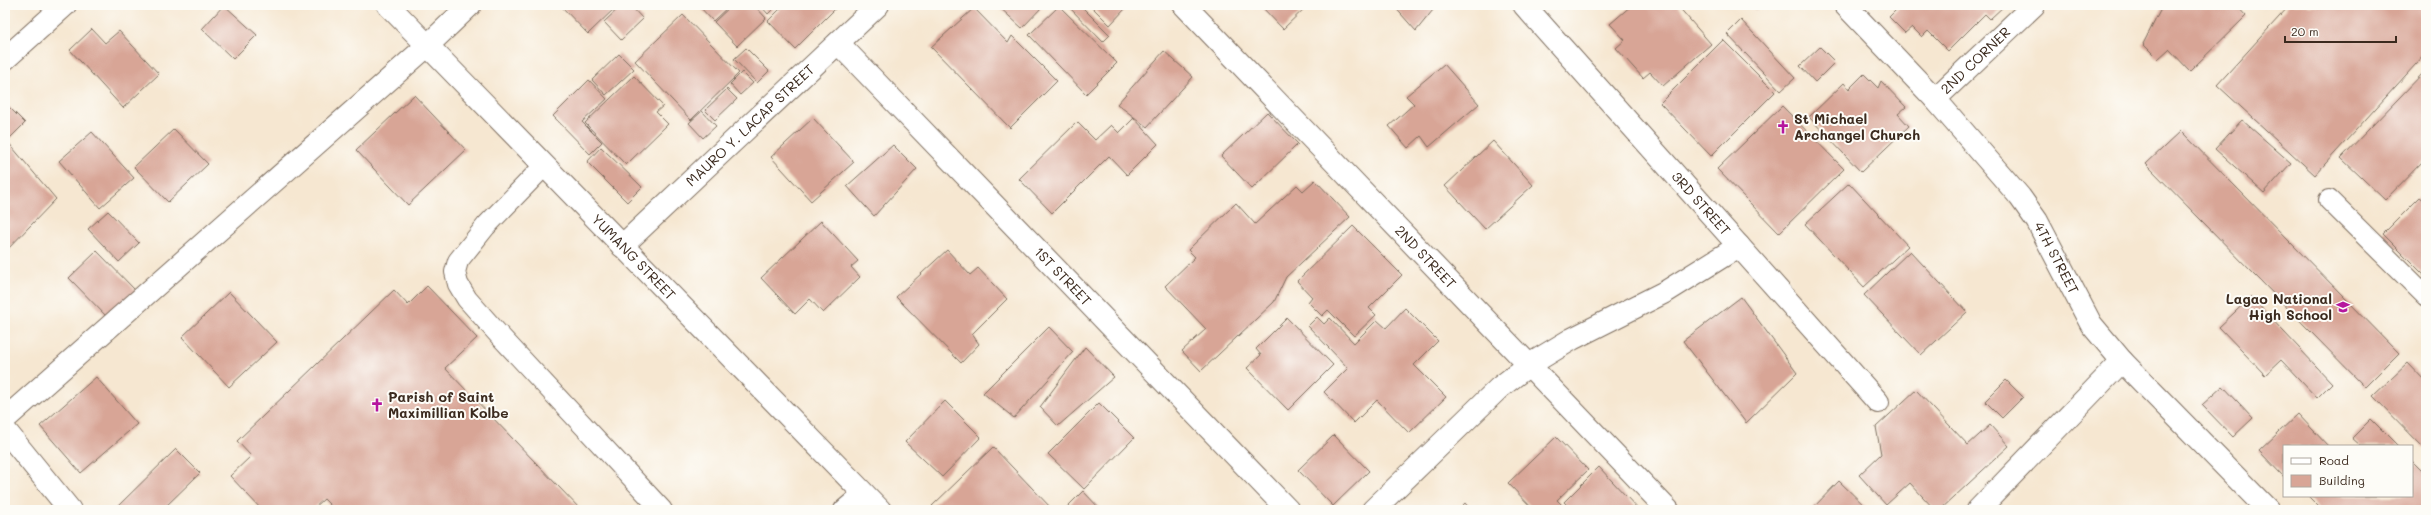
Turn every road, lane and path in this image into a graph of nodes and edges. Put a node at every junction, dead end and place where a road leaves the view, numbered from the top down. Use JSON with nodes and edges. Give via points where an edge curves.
{"nodes":[{"id":1,"x":65,"y":5,"type":"edge"},
{"id":2,"x":388,"y":5,"type":"edge"},
{"id":3,"x":470,"y":5,"type":"edge"},
{"id":4,"x":878,"y":5,"type":"edge"},
{"id":5,"x":1184,"y":5,"type":"edge"},
{"id":6,"x":1524,"y":5,"type":"edge"},
{"id":7,"x":1846,"y":5,"type":"edge"},
{"id":8,"x":2034,"y":5,"type":"edge"},
{"id":9,"x":838,"y":43,"type":"junction"},
{"id":10,"x":427,"y":46,"type":"junction"},
{"id":11,"x":5,"y":59,"type":"edge"},
{"id":12,"x":1935,"y":99,"type":"junction"},
{"id":13,"x":544,"y":166,"type":"junction"},
{"id":14,"x":2329,"y":200,"type":"dead end"},
{"id":15,"x":622,"y":246,"type":"junction"},
{"id":16,"x":1739,"y":246,"type":"junction"},
{"id":17,"x":2426,"y":296,"type":"edge"},
{"id":18,"x":2122,"y":361,"type":"junction"},
{"id":19,"x":1528,"y":365,"type":"junction"},
{"id":20,"x":1878,"y":402,"type":"dead end"},
{"id":21,"x":5,"y":419,"type":"edge"},
{"id":22,"x":5,"y":430,"type":"edge"},
{"id":23,"x":864,"y":493,"type":"junction"},
{"id":24,"x":70,"y":510,"type":"edge"},
{"id":25,"x":662,"y":510,"type":"edge"},
{"id":26,"x":844,"y":510,"type":"edge"},
{"id":27,"x":880,"y":510,"type":"edge"},
{"id":28,"x":1288,"y":510,"type":"edge"},
{"id":29,"x":1373,"y":510,"type":"edge"},
{"id":30,"x":1668,"y":510,"type":"edge"},
{"id":31,"x":1978,"y":510,"type":"edge"},
{"id":32,"x":2268,"y":510,"type":"edge"}],
"edges":[{"from":1,"to":11,"type":"street"},
{"from":2,"to":10,"type":"street","name":"YUMANG STREET"},
{"from":3,"to":10,"type":"street"},
{"from":4,"to":9,"type":"street","name":"MAURO Y. LACAP STREET"},
{"from":5,"to":19,"type":"street","name":"2ND STREET"},
{"from":6,"to":16,"type":"street","name":"3RD STREET"},
{"from":7,"to":12,"type":"street","name":"4TH STREET"},
{"from":8,"to":12,"type":"street","name":"2ND CORNER"},
{"from":9,"to":15,"type":"street","name":"MAURO Y. LACAP STREET"},
{"from":9,"to":28,"type":"street","name":"1ST STREET"},
{"from":10,"to":13,"type":"street","name":"YUMANG STREET"},
{"from":10,"to":21,"type":"street"},
{"from":12,"to":18,"type":"street","name":"4TH STREET","via":[[2020,197],[2037,221],[2092,324]]},
{"from":13,"to":15,"type":"street","name":"YUMANG STREET"},
{"from":13,"to":25,"type":"lane","via":[[486,226],[458,261],[455,272],[458,284],[467,299],[500,336]]},
{"from":14,"to":17,"type":"lane"},
{"from":15,"to":23,"type":"street","name":"YUMANG STREET"},
{"from":16,"to":19,"type":"street","via":[[1667,291],[1572,339]]},
{"from":16,"to":20,"type":"street","name":"3RD STREET"},
{"from":18,"to":31,"type":"street"},
{"from":18,"to":32,"type":"street","name":"4TH STREET"},
{"from":19,"to":29,"type":"street","via":[[1499,388]]},
{"from":19,"to":30,"type":"street","name":"2ND STREET"},
{"from":22,"to":24,"type":"street"},
{"from":23,"to":26,"type":"lane"},
{"from":23,"to":27,"type":"street","name":"YUMANG STREET"}]}
